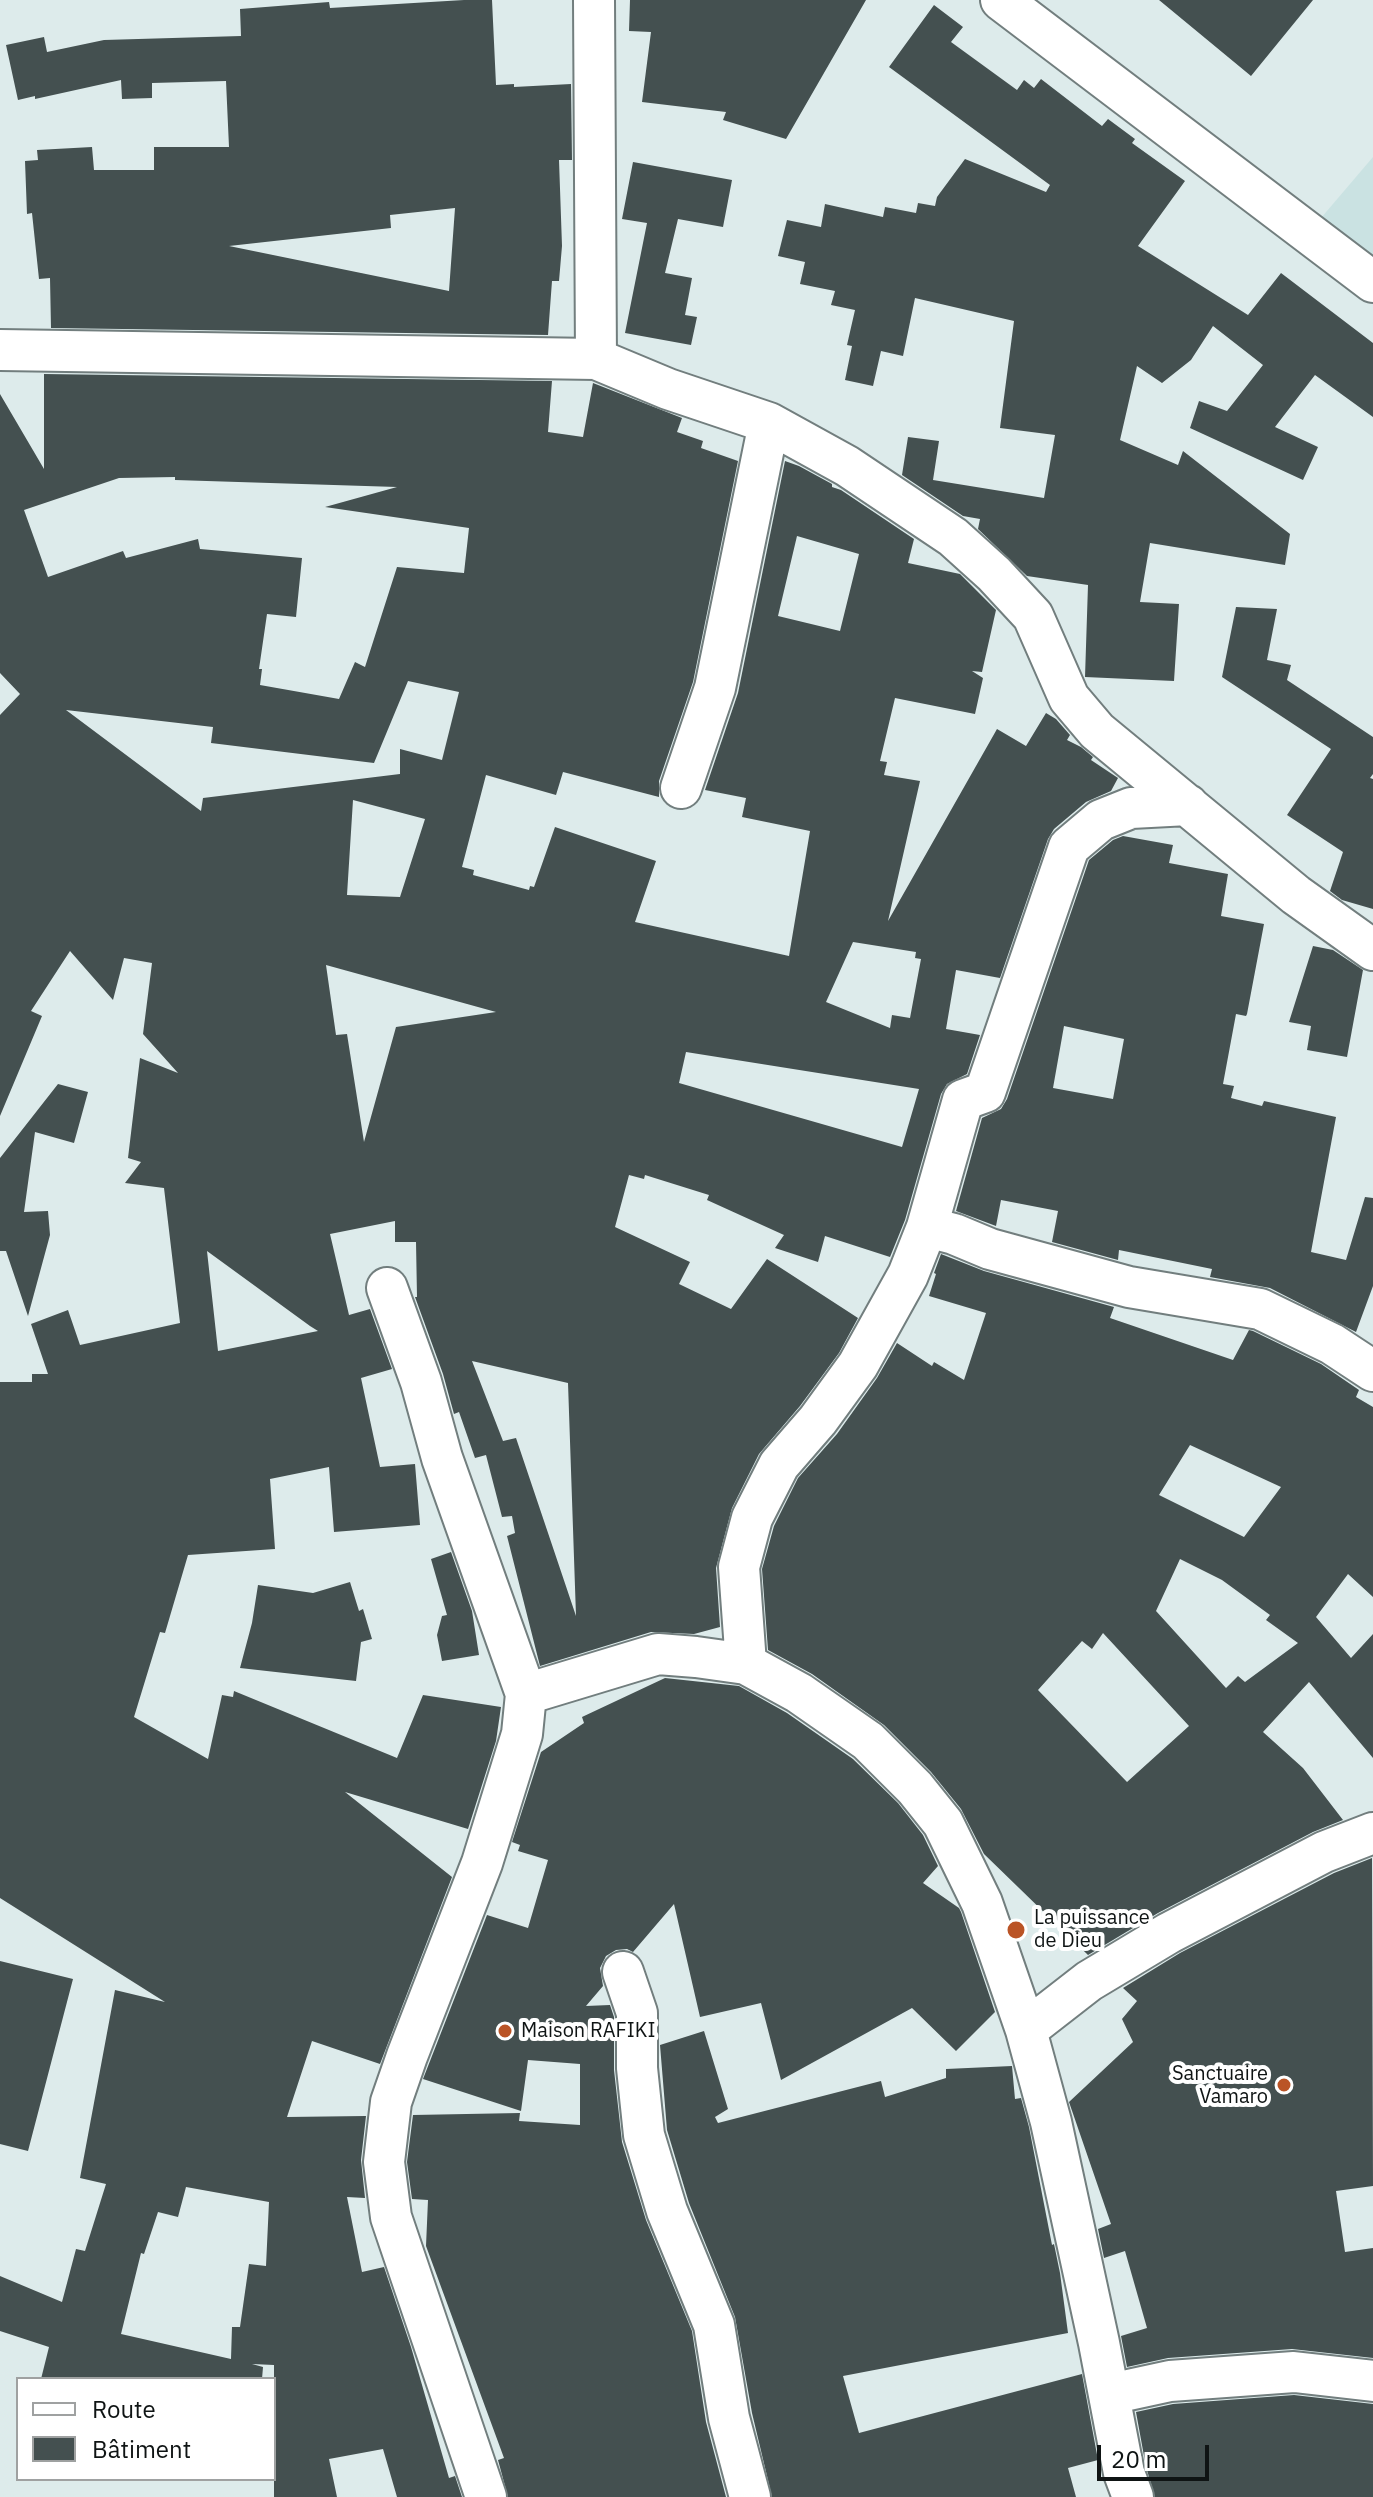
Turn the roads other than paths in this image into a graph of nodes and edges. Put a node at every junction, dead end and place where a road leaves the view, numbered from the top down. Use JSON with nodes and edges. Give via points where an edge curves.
{"nodes":[{"id":1,"x":594,"y":0,"type":"edge"},
{"id":2,"x":1001,"y":0,"type":"edge"},
{"id":3,"x":1373,"y":282,"type":"edge"},
{"id":4,"x":0,"y":350,"type":"edge"},
{"id":5,"x":596,"y":359,"type":"junction"},
{"id":6,"x":769,"y":423,"type":"junction"},
{"id":7,"x":681,"y":788,"type":"dead end"},
{"id":8,"x":1188,"y":805,"type":"junction"},
{"id":9,"x":1373,"y":950,"type":"edge"},
{"id":10,"x":927,"y":1227,"type":"junction"},
{"id":11,"x":387,"y":1288,"type":"dead end"},
{"id":12,"x":1373,"y":1371,"type":"edge"},
{"id":13,"x":746,"y":1664,"type":"junction"},
{"id":14,"x":526,"y":1694,"type":"junction"},
{"id":15,"x":1373,"y":1833,"type":"edge"},
{"id":16,"x":623,"y":1972,"type":"dead end"},
{"id":17,"x":1026,"y":2030,"type":"junction"},
{"id":18,"x":1373,"y":2381,"type":"edge"},
{"id":19,"x":1110,"y":2394,"type":"junction"},
{"id":20,"x":486,"y":2497,"type":"edge"},
{"id":21,"x":750,"y":2497,"type":"edge"},
{"id":22,"x":1133,"y":2497,"type":"edge"}],
"edges":[{"from":1,"to":5,"type":"street"},
{"from":2,"to":3,"type":"street"},
{"from":4,"to":5,"type":"street"},
{"from":5,"to":6,"type":"street"},
{"from":6,"to":7,"type":"street","via":[[715,688]]},
{"from":6,"to":8,"type":"street","via":[[847,466],[953,537],[994,574],[1033,616],[1069,698],[1097,731]]},
{"from":8,"to":9,"type":"street","via":[[1296,895]]},
{"from":8,"to":10,"type":"street","via":[[1131,808],[1101,820],[1069,847],[985,1092],[963,1100]]},
{"from":10,"to":12,"type":"street","via":[[1129,1287],[1260,1309]]},
{"from":10,"to":13,"type":"street","via":[[908,1275],[858,1365],[779,1465],[752,1518],[739,1567]]},
{"from":11,"to":14,"type":"street"},
{"from":13,"to":14,"type":"street","via":[[658,1654]]},
{"from":13,"to":17,"type":"street","via":[[868,1741],[943,1823],[982,1903]]},
{"from":14,"to":20,"type":"street","via":[[522,1734],[482,1863],[391,2102],[384,2162],[391,2217]]},
{"from":15,"to":17,"type":"street","via":[[1324,1852],[1169,1933],[1089,1981]]},
{"from":16,"to":21,"type":"street","via":[[637,2013],[644,2135],[667,2211],[714,2325],[729,2418]]},
{"from":17,"to":19,"type":"street"},
{"from":18,"to":19,"type":"street","via":[[1294,2372],[1170,2381]]},
{"from":19,"to":22,"type":"street"}]}
